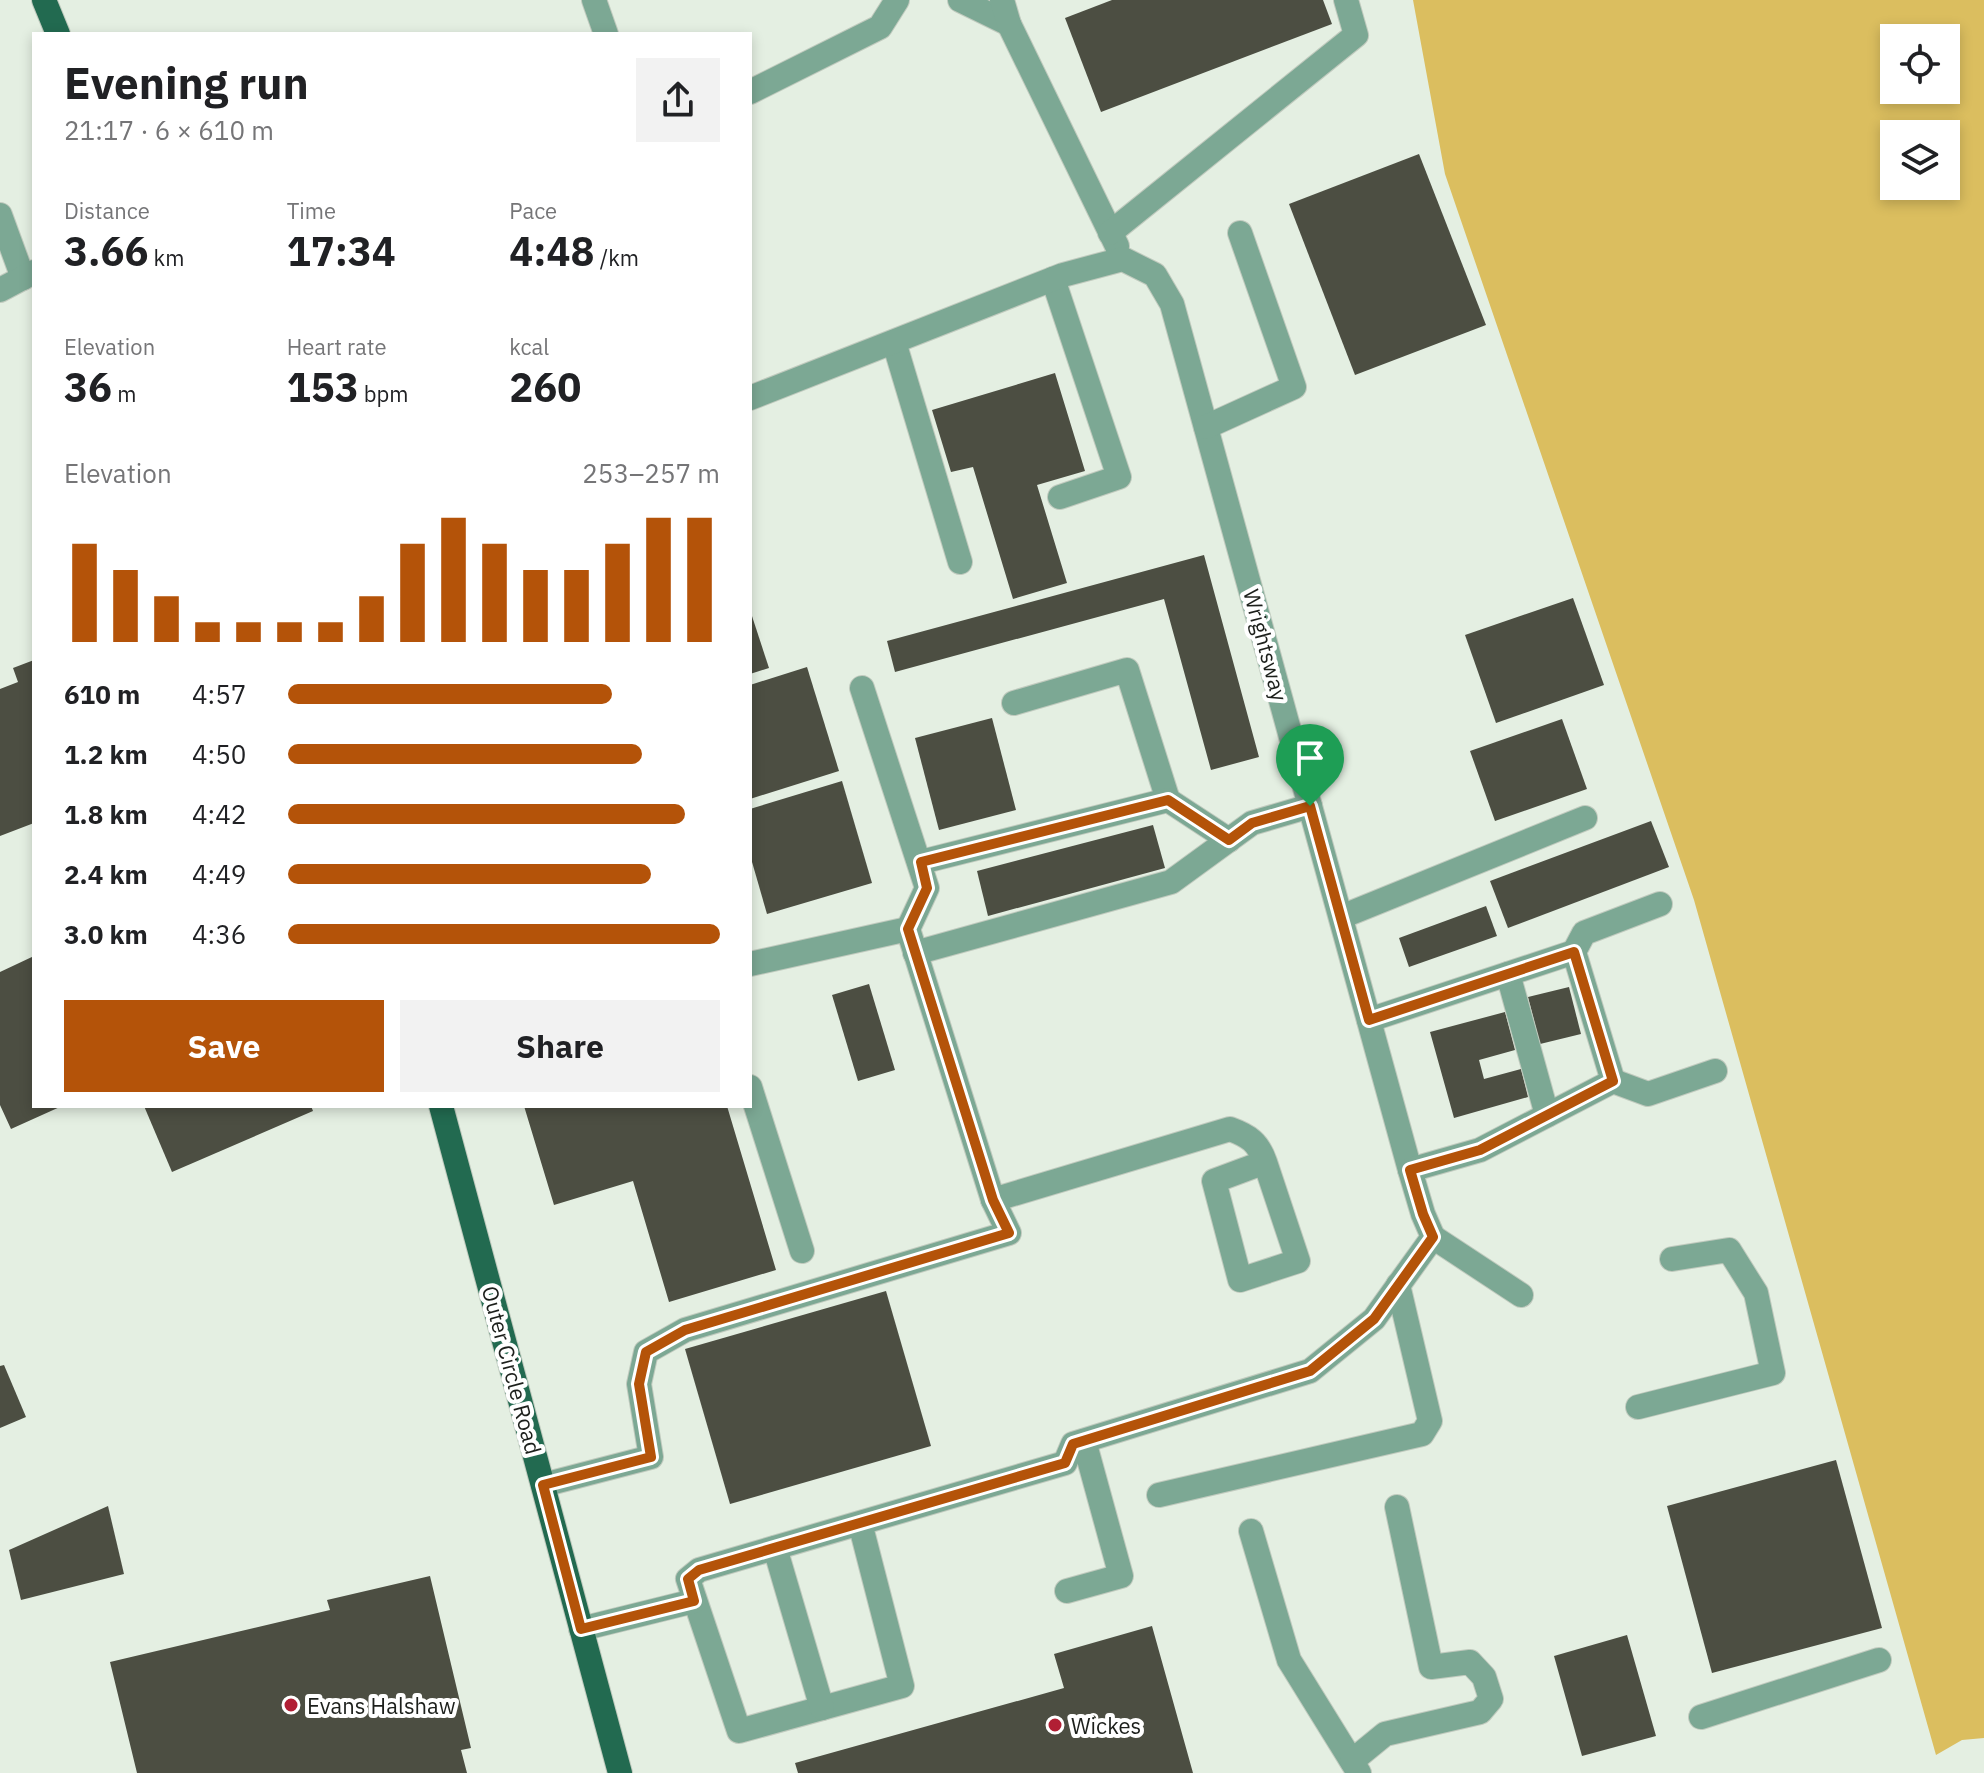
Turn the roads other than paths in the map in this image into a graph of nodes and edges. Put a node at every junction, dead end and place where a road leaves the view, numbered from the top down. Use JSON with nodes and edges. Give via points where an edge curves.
{"nodes":[{"id":1,"x":44,"y":0,"type":"edge"},
{"id":2,"x":594,"y":0,"type":"edge"},
{"id":3,"x":897,"y":0,"type":"edge"},
{"id":4,"x":960,"y":0,"type":"edge"},
{"id":5,"x":1002,"y":0,"type":"edge"},
{"id":6,"x":1346,"y":0,"type":"edge"},
{"id":7,"x":1009,"y":24,"type":"junction"},
{"id":8,"x":57,"y":32,"type":"edge"},
{"id":9,"x":605,"y":32,"type":"edge"},
{"id":10,"x":752,"y":91,"type":"edge"},
{"id":11,"x":0,"y":215,"type":"edge"},
{"id":12,"x":1110,"y":233,"type":"junction"},
{"id":13,"x":1240,"y":233,"type":"dead end"},
{"id":14,"x":1123,"y":259,"type":"junction"},
{"id":15,"x":28,"y":275,"type":"edge"},
{"id":16,"x":1053,"y":279,"type":"junction"},
{"id":17,"x":0,"y":290,"type":"edge"},
{"id":18,"x":894,"y":342,"type":"junction"},
{"id":19,"x":752,"y":397,"type":"edge"},
{"id":20,"x":1206,"y":427,"type":"junction"},
{"id":21,"x":1060,"y":497,"type":"dead end"},
{"id":22,"x":960,"y":562,"type":"dead end"},
{"id":23,"x":862,"y":688,"type":"dead end"},
{"id":24,"x":1014,"y":703,"type":"dead end"},
{"id":25,"x":1168,"y":800,"type":"junction"},
{"id":26,"x":1310,"y":806,"type":"junction"},
{"id":27,"x":1585,"y":818,"type":"dead end"},
{"id":28,"x":1229,"y":840,"type":"junction"},
{"id":29,"x":921,"y":862,"type":"junction"},
{"id":30,"x":1660,"y":904,"type":"dead end"},
{"id":31,"x":1341,"y":917,"type":"junction"},
{"id":32,"x":912,"y":941,"type":"junction"},
{"id":33,"x":1574,"y":952,"type":"junction"},
{"id":34,"x":752,"y":964,"type":"edge"},
{"id":35,"x":1508,"y":974,"type":"junction"},
{"id":36,"x":1369,"y":1020,"type":"junction"},
{"id":37,"x":1715,"y":1071,"type":"dead end"},
{"id":38,"x":1613,"y":1081,"type":"junction"},
{"id":39,"x":752,"y":1093,"type":"edge"},
{"id":40,"x":442,"y":1108,"type":"edge"},
{"id":41,"x":1547,"y":1115,"type":"junction"},
{"id":42,"x":1265,"y":1162,"type":"junction"},
{"id":43,"x":1410,"y":1170,"type":"junction"},
{"id":44,"x":993,"y":1200,"type":"junction"},
{"id":45,"x":1433,"y":1237,"type":"junction"},
{"id":46,"x":802,"y":1251,"type":"dead end"},
{"id":47,"x":1672,"y":1259,"type":"dead end"},
{"id":48,"x":1398,"y":1285,"type":"junction"},
{"id":49,"x":1521,"y":1295,"type":"dead end"},
{"id":50,"x":1638,"y":1407,"type":"dead end"},
{"id":51,"x":1078,"y":1442,"type":"junction"},
{"id":52,"x":543,"y":1485,"type":"junction"},
{"id":53,"x":1159,"y":1495,"type":"dead end"},
{"id":54,"x":1397,"y":1507,"type":"dead end"},
{"id":55,"x":860,"y":1523,"type":"junction"},
{"id":56,"x":1251,"y":1531,"type":"dead end"},
{"id":57,"x":775,"y":1548,"type":"junction"},
{"id":58,"x":1067,"y":1591,"type":"dead end"},
{"id":59,"x":694,"y":1601,"type":"junction"},
{"id":60,"x":581,"y":1629,"type":"junction"},
{"id":61,"x":1879,"y":1660,"type":"dead end"},
{"id":62,"x":822,"y":1708,"type":"junction"},
{"id":63,"x":1701,"y":1717,"type":"dead end"},
{"id":64,"x":1355,"y":1767,"type":"edge"},
{"id":65,"x":620,"y":1773,"type":"edge"}],
"edges":[{"from":1,"to":8,"type":"main road"},
{"from":2,"to":9,"type":"street"},
{"from":3,"to":10,"type":"street","via":[[880,27]]},
{"from":4,"to":7,"type":"street"},
{"from":5,"to":7,"type":"street"},
{"from":6,"to":12,"type":"street","via":[[1356,35]]},
{"from":7,"to":12,"type":"street"},
{"from":11,"to":15,"type":"street"},
{"from":12,"to":14,"type":"street"},
{"from":13,"to":20,"type":"street","via":[[1294,387]]},
{"from":14,"to":16,"type":"street"},
{"from":14,"to":20,"type":"street","name":"Wrightsway","via":[[1155,275],[1172,304]]},
{"from":15,"to":17,"type":"street"},
{"from":16,"to":18,"type":"street"},
{"from":16,"to":21,"type":"street","via":[[1119,477]]},
{"from":18,"to":19,"type":"street"},
{"from":18,"to":22,"type":"street"},
{"from":20,"to":26,"type":"street","name":"Wrightsway"},
{"from":23,"to":29,"type":"street"},
{"from":24,"to":25,"type":"street","via":[[1127,670]]},
{"from":25,"to":28,"type":"street"},
{"from":25,"to":29,"type":"street"},
{"from":26,"to":28,"type":"street","via":[[1252,823]]},
{"from":26,"to":31,"type":"street","name":"Wrightsway"},
{"from":27,"to":31,"type":"street"},
{"from":28,"to":32,"type":"street","via":[[1171,882]]},
{"from":29,"to":32,"type":"street","via":[[927,888]]},
{"from":30,"to":33,"type":"street","via":[[1584,933]]},
{"from":31,"to":36,"type":"street","name":"Wrightsway"},
{"from":32,"to":34,"type":"street"},
{"from":32,"to":44,"type":"street"},
{"from":33,"to":35,"type":"street"},
{"from":33,"to":38,"type":"street"},
{"from":35,"to":36,"type":"street"},
{"from":35,"to":41,"type":"street"},
{"from":36,"to":43,"type":"street","name":"Wrightsway"},
{"from":37,"to":38,"type":"street","via":[[1648,1094]]},
{"from":38,"to":41,"type":"street"},
{"from":39,"to":46,"type":"street"},
{"from":40,"to":52,"type":"main road","name":"Outer Circle Road"},
{"from":41,"to":43,"type":"street","via":[[1480,1150]]},
{"from":42,"to":42,"type":"street","via":[[1298,1261],[1240,1280],[1214,1181]]},
{"from":42,"to":44,"type":"street","via":[[1249,1136],[1230,1129]]},
{"from":43,"to":45,"type":"street","name":"Wrightsway"},
{"from":44,"to":52,"type":"street","via":[[1009,1233],[685,1330],[646,1352],[639,1384],[651,1457]]},
{"from":45,"to":48,"type":"street"},
{"from":45,"to":49,"type":"street"},
{"from":47,"to":50,"type":"street","via":[[1729,1250],[1756,1293],[1773,1373]]},
{"from":48,"to":51,"type":"street","via":[[1374,1319],[1310,1371]]},
{"from":48,"to":53,"type":"street","via":[[1430,1421],[1422,1434]]},
{"from":51,"to":55,"type":"street","via":[[1065,1463]]},
{"from":51,"to":58,"type":"street","via":[[1121,1576]]},
{"from":52,"to":60,"type":"main road","name":"Outer Circle Road"},
{"from":54,"to":64,"type":"street","via":[[1431,1667],[1470,1662],[1484,1677],[1491,1699],[1480,1712],[1385,1734]]},
{"from":55,"to":57,"type":"street"},
{"from":55,"to":62,"type":"street","via":[[902,1686]]},
{"from":56,"to":64,"type":"street","via":[[1289,1660]]},
{"from":57,"to":59,"type":"street","via":[[699,1570],[688,1579]]},
{"from":57,"to":62,"type":"street"},
{"from":59,"to":60,"type":"street"},
{"from":59,"to":62,"type":"street","via":[[739,1731]]},
{"from":60,"to":65,"type":"main road","name":"Outer Circle Road"},
{"from":61,"to":63,"type":"street"}]}
